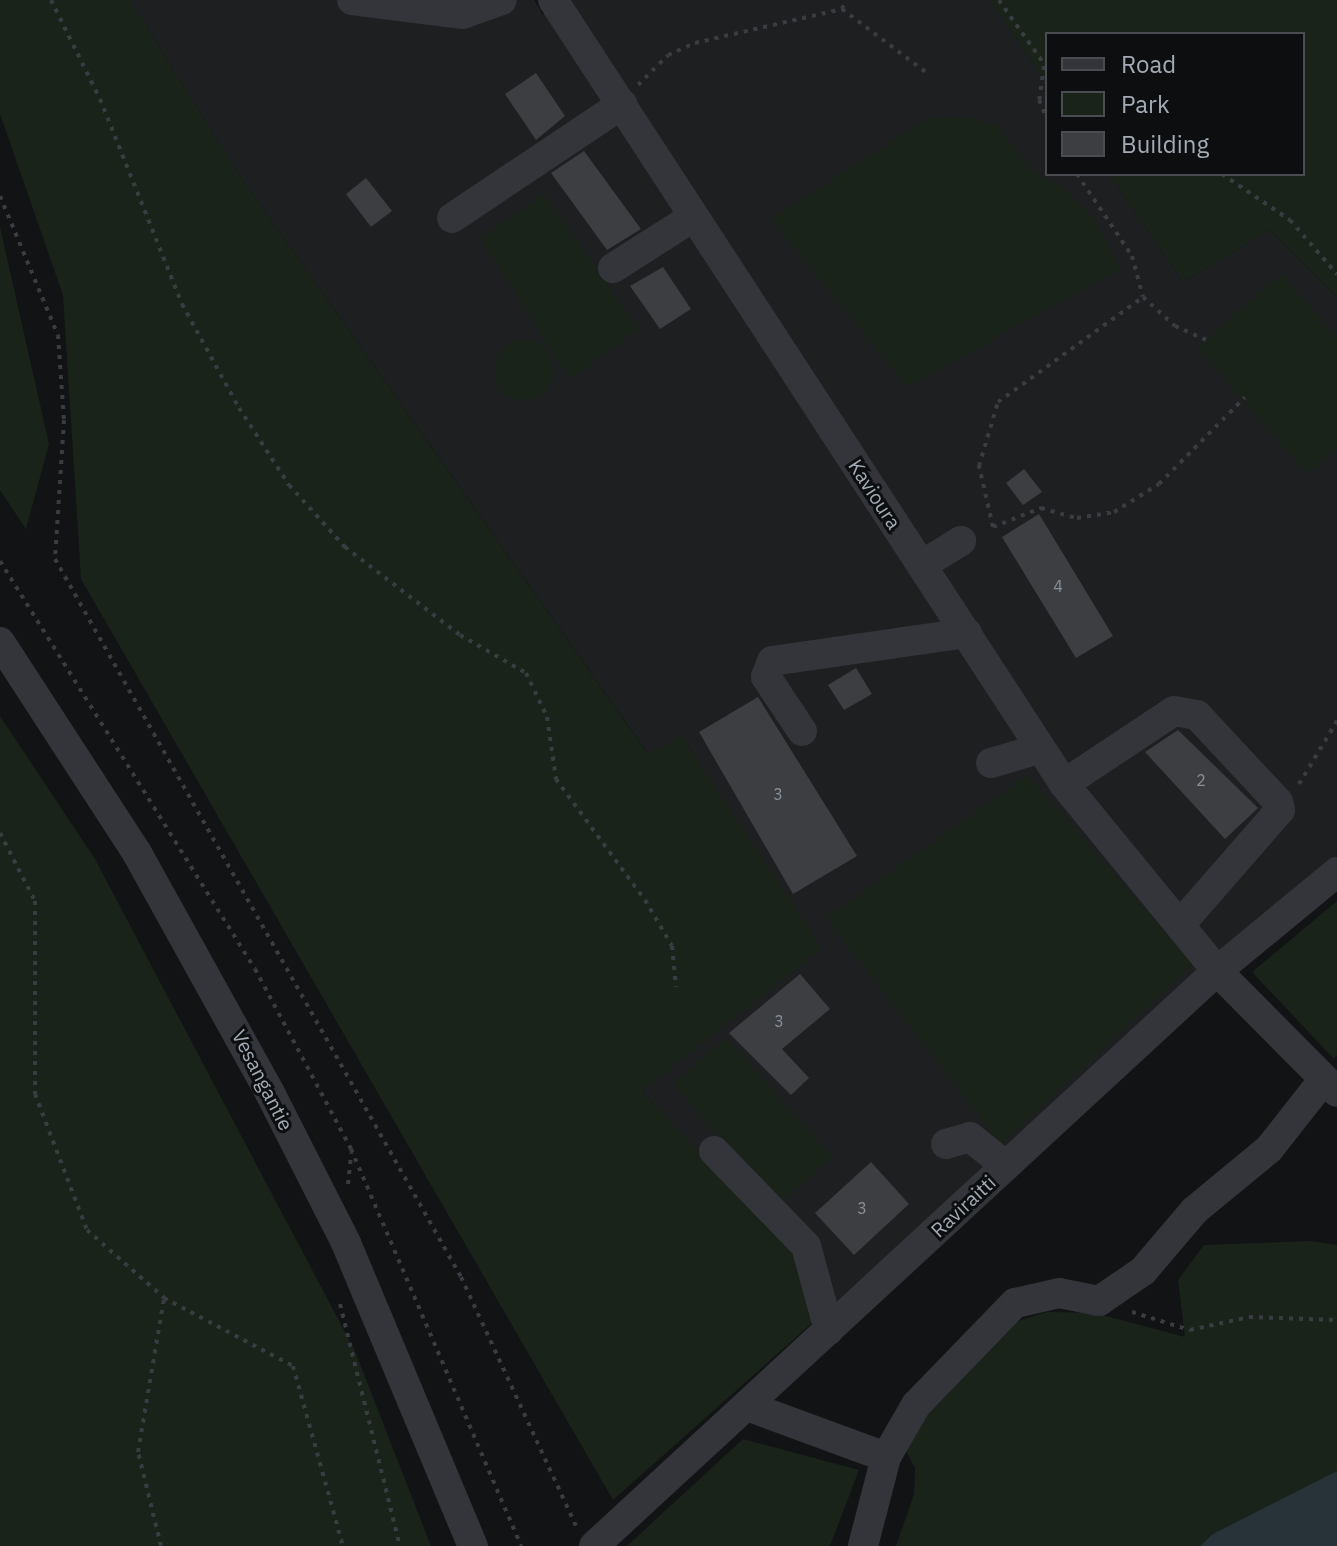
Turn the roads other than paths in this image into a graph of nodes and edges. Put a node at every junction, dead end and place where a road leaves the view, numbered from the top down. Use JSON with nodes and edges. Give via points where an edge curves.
{"nodes":[{"id":1,"x":352,"y":0,"type":"edge"},
{"id":2,"x":502,"y":0,"type":"edge"},
{"id":3,"x":553,"y":0,"type":"edge"},
{"id":4,"x":622,"y":104,"type":"junction"},
{"id":5,"x":693,"y":217,"type":"junction"},
{"id":6,"x":452,"y":218,"type":"dead end"},
{"id":7,"x":613,"y":268,"type":"dead end"},
{"id":8,"x":961,"y":541,"type":"road end"},
{"id":9,"x":922,"y":565,"type":"junction"},
{"id":10,"x":967,"y":633,"type":"junction"},
{"id":11,"x":0,"y":642,"type":"edge"},
{"id":12,"x":802,"y":731,"type":"dead end"},
{"id":13,"x":1039,"y":749,"type":"junction"},
{"id":14,"x":991,"y":763,"type":"dead end"},
{"id":15,"x":1064,"y":784,"type":"junction"},
{"id":16,"x":1337,"y":872,"type":"edge"},
{"id":17,"x":1183,"y":921,"type":"junction"},
{"id":18,"x":1217,"y":971,"type":"junction"},
{"id":19,"x":1330,"y":1085,"type":"edge"},
{"id":20,"x":946,"y":1144,"type":"dead end"},
{"id":21,"x":714,"y":1151,"type":"dead end"},
{"id":22,"x":1006,"y":1166,"type":"junction"},
{"id":23,"x":829,"y":1330,"type":"junction"},
{"id":24,"x":750,"y":1407,"type":"junction"},
{"id":25,"x":886,"y":1457,"type":"junction"},
{"id":26,"x":586,"y":1539,"type":"edge"},
{"id":27,"x":473,"y":1546,"type":"edge"},
{"id":28,"x":863,"y":1546,"type":"edge"}],
"edges":[{"from":1,"to":2,"type":"street","via":[[463,14]]},
{"from":3,"to":4,"type":"street","name":"Kavioura"},
{"from":4,"to":5,"type":"street","name":"Kavioura"},
{"from":4,"to":6,"type":"street"},
{"from":5,"to":7,"type":"street"},
{"from":5,"to":9,"type":"street","name":"Kavioura"},
{"from":8,"to":9,"type":"street"},
{"from":9,"to":10,"type":"street","name":"Kavioura"},
{"from":10,"to":12,"type":"street","via":[[772,661],[766,677]]},
{"from":10,"to":13,"type":"street","name":"Kavioura"},
{"from":11,"to":27,"type":"street","name":"Vesangantie","via":[[137,853],[270,1093],[346,1243]]},
{"from":13,"to":14,"type":"street"},
{"from":13,"to":15,"type":"street","name":"Kavioura"},
{"from":15,"to":17,"type":"street","name":"Kavioura"},
{"from":15,"to":17,"type":"street","via":[[1174,711],[1197,715],[1280,810]]},
{"from":16,"to":18,"type":"street","name":"Raviraitti"},
{"from":17,"to":18,"type":"street","name":"Kavioura"},
{"from":18,"to":19,"type":"street","name":"Kavioura"},
{"from":18,"to":22,"type":"street","name":"Raviraitti"},
{"from":19,"to":25,"type":"street","via":[[1269,1149],[1195,1210],[1143,1271],[1099,1301],[1059,1293],[1015,1303],[916,1405]]},
{"from":20,"to":22,"type":"street","via":[[970,1137]]},
{"from":21,"to":23,"type":"street","via":[[806,1246]]},
{"from":22,"to":23,"type":"street","name":"Raviraitti"},
{"from":23,"to":24,"type":"street","name":"Raviraitti"},
{"from":24,"to":25,"type":"street"},
{"from":24,"to":26,"type":"street","name":"Raviraitti"},
{"from":25,"to":28,"type":"street"}]}
